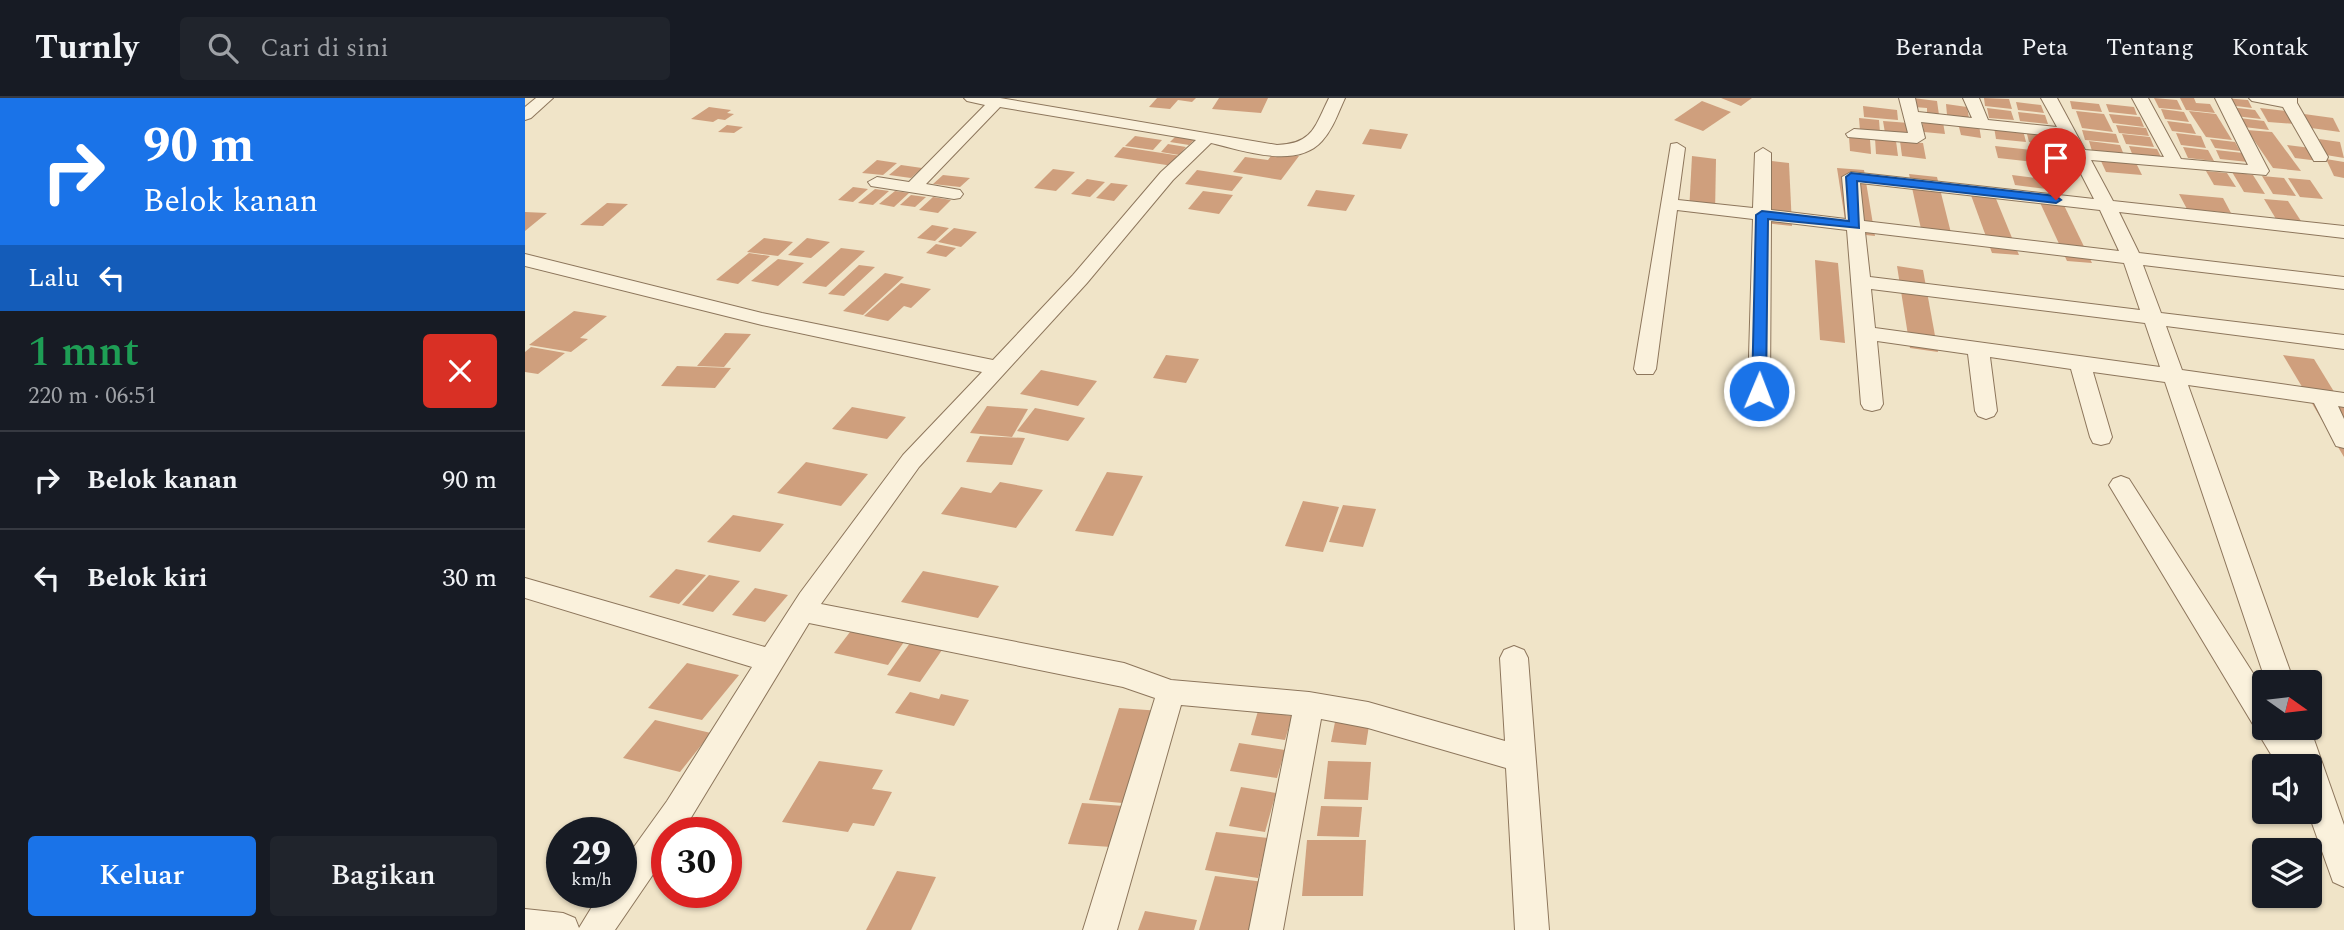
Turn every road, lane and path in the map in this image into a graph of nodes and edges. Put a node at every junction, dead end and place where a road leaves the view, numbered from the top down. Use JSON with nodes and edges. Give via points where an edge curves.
{"nodes":[{"id":1,"x":545,"y":98,"type":"edge"},
{"id":2,"x":972,"y":98,"type":"edge"},
{"id":3,"x":1337,"y":98,"type":"edge"},
{"id":4,"x":1907,"y":98,"type":"edge"},
{"id":5,"x":1971,"y":98,"type":"edge"},
{"id":6,"x":2049,"y":98,"type":"edge"},
{"id":7,"x":2140,"y":98,"type":"edge"},
{"id":8,"x":2223,"y":98,"type":"edge"},
{"id":9,"x":2257,"y":98,"type":"edge"},
{"id":10,"x":2289,"y":101,"type":"edge"},
{"id":11,"x":996,"y":102,"type":"junction"},
{"id":12,"x":525,"y":115,"type":"edge"},
{"id":13,"x":1913,"y":116,"type":"junction"},
{"id":14,"x":1982,"y":124,"type":"junction"},
{"id":15,"x":2067,"y":133,"type":"junction"},
{"id":16,"x":1854,"y":134,"type":"dead end"},
{"id":17,"x":1208,"y":137,"type":"junction"},
{"id":18,"x":1677,"y":148,"type":"dead end"},
{"id":19,"x":1763,"y":152,"type":"dead end"},
{"id":20,"x":2077,"y":154,"type":"junction"},
{"id":21,"x":2320,"y":157,"type":"dead end"},
{"id":22,"x":2176,"y":164,"type":"junction"},
{"id":23,"x":877,"y":182,"type":"dead end"},
{"id":24,"x":914,"y":187,"type":"junction"},
{"id":25,"x":954,"y":194,"type":"dead end"},
{"id":26,"x":1670,"y":204,"type":"junction"},
{"id":27,"x":2107,"y":206,"type":"junction"},
{"id":28,"x":1762,"y":215,"type":"junction"},
{"id":29,"x":1855,"y":225,"type":"junction"},
{"id":30,"x":2344,"y":232,"type":"edge"},
{"id":31,"x":2131,"y":257,"type":"junction"},
{"id":32,"x":525,"y":260,"type":"edge"},
{"id":33,"x":1861,"y":282,"type":"junction"},
{"id":34,"x":2344,"y":283,"type":"edge"},
{"id":35,"x":2152,"y":318,"type":"junction"},
{"id":36,"x":1865,"y":333,"type":"junction"},
{"id":37,"x":2344,"y":342,"type":"edge"},
{"id":38,"x":1978,"y":348,"type":"junction"},
{"id":39,"x":2080,"y":363,"type":"junction"},
{"id":40,"x":997,"y":368,"type":"junction"},
{"id":41,"x":1645,"y":369,"type":"dead end"},
{"id":42,"x":2173,"y":376,"type":"junction"},
{"id":43,"x":1759,"y":391,"type":"dead end"},
{"id":44,"x":2321,"y":396,"type":"junction"},
{"id":45,"x":2344,"y":400,"type":"edge"},
{"id":46,"x":1872,"y":404,"type":"dead end"},
{"id":47,"x":1986,"y":411,"type":"dead end"},
{"id":48,"x":2101,"y":437,"type":"dead end"},
{"id":49,"x":2344,"y":440,"type":"edge"},
{"id":50,"x":2121,"y":485,"type":"dead end"},
{"id":51,"x":525,"y":588,"type":"edge"},
{"id":52,"x":803,"y":611,"type":"junction"},
{"id":53,"x":1514,"y":657,"type":"dead end"},
{"id":54,"x":771,"y":661,"type":"junction"},
{"id":55,"x":2276,"y":670,"type":"edge"},
{"id":56,"x":1171,"y":692,"type":"junction"},
{"id":57,"x":2252,"y":697,"type":"edge"},
{"id":58,"x":1308,"y":704,"type":"junction"},
{"id":59,"x":1521,"y":759,"type":"junction"},
{"id":60,"x":2322,"y":807,"type":"edge"},
{"id":61,"x":2322,"y":812,"type":"edge"},
{"id":62,"x":2326,"y":819,"type":"junction"},
{"id":63,"x":2344,"y":871,"type":"edge"},
{"id":64,"x":525,"y":926,"type":"edge"},
{"id":65,"x":563,"y":930,"type":"edge"},
{"id":66,"x":595,"y":930,"type":"edge"},
{"id":67,"x":1100,"y":930,"type":"edge"},
{"id":68,"x":1266,"y":930,"type":"edge"},
{"id":69,"x":1532,"y":930,"type":"edge"}],
"edges":[{"from":1,"to":12,"type":"street"},
{"from":2,"to":11,"type":"street"},
{"from":3,"to":17,"type":"street","via":[[1313,142],[1298,150],[1279,151]]},
{"from":4,"to":13,"type":"street"},
{"from":5,"to":14,"type":"street"},
{"from":6,"to":15,"type":"street"},
{"from":7,"to":22,"type":"street"},
{"from":8,"to":22,"type":"street","via":[[2260,171]]},
{"from":9,"to":10,"type":"street"},
{"from":10,"to":21,"type":"street"},
{"from":11,"to":17,"type":"street"},
{"from":11,"to":24,"type":"street"},
{"from":13,"to":14,"type":"street"},
{"from":13,"to":16,"type":"street","via":[[1915,139]]},
{"from":14,"to":15,"type":"street"},
{"from":15,"to":20,"type":"street"},
{"from":17,"to":40,"type":"street","via":[[1167,176]]},
{"from":18,"to":26,"type":"street"},
{"from":19,"to":28,"type":"street"},
{"from":20,"to":22,"type":"street"},
{"from":20,"to":27,"type":"street"},
{"from":23,"to":24,"type":"street"},
{"from":24,"to":25,"type":"street"},
{"from":26,"to":28,"type":"street"},
{"from":26,"to":41,"type":"street"},
{"from":27,"to":29,"type":"street","via":[[1851,177]]},
{"from":27,"to":30,"type":"street"},
{"from":27,"to":31,"type":"street"},
{"from":28,"to":29,"type":"street"},
{"from":28,"to":43,"type":"street"},
{"from":29,"to":31,"type":"street"},
{"from":29,"to":33,"type":"street"},
{"from":31,"to":34,"type":"street"},
{"from":31,"to":35,"type":"street"},
{"from":32,"to":40,"type":"street","via":[[762,319]]},
{"from":33,"to":35,"type":"street"},
{"from":33,"to":36,"type":"street"},
{"from":35,"to":37,"type":"street"},
{"from":35,"to":42,"type":"street"},
{"from":36,"to":38,"type":"street"},
{"from":36,"to":46,"type":"street"},
{"from":38,"to":39,"type":"street"},
{"from":38,"to":47,"type":"street"},
{"from":39,"to":42,"type":"street"},
{"from":39,"to":48,"type":"street"},
{"from":40,"to":52,"type":"street","via":[[911,461]]},
{"from":42,"to":44,"type":"street"},
{"from":42,"to":55,"type":"street"},
{"from":44,"to":45,"type":"street"},
{"from":44,"to":49,"type":"street"},
{"from":50,"to":57,"type":"street"},
{"from":51,"to":54,"type":"street"},
{"from":52,"to":54,"type":"street"},
{"from":52,"to":56,"type":"street","via":[[1124,675]]},
{"from":53,"to":59,"type":"street"},
{"from":54,"to":66,"type":"street","via":[[678,811]]},
{"from":56,"to":58,"type":"street"},
{"from":56,"to":67,"type":"street"},
{"from":58,"to":59,"type":"street","via":[[1368,715]]},
{"from":58,"to":68,"type":"street"},
{"from":59,"to":69,"type":"street"},
{"from":60,"to":62,"type":"street"},
{"from":61,"to":62,"type":"street"},
{"from":62,"to":63,"type":"street"},
{"from":64,"to":65,"type":"street"}]}
